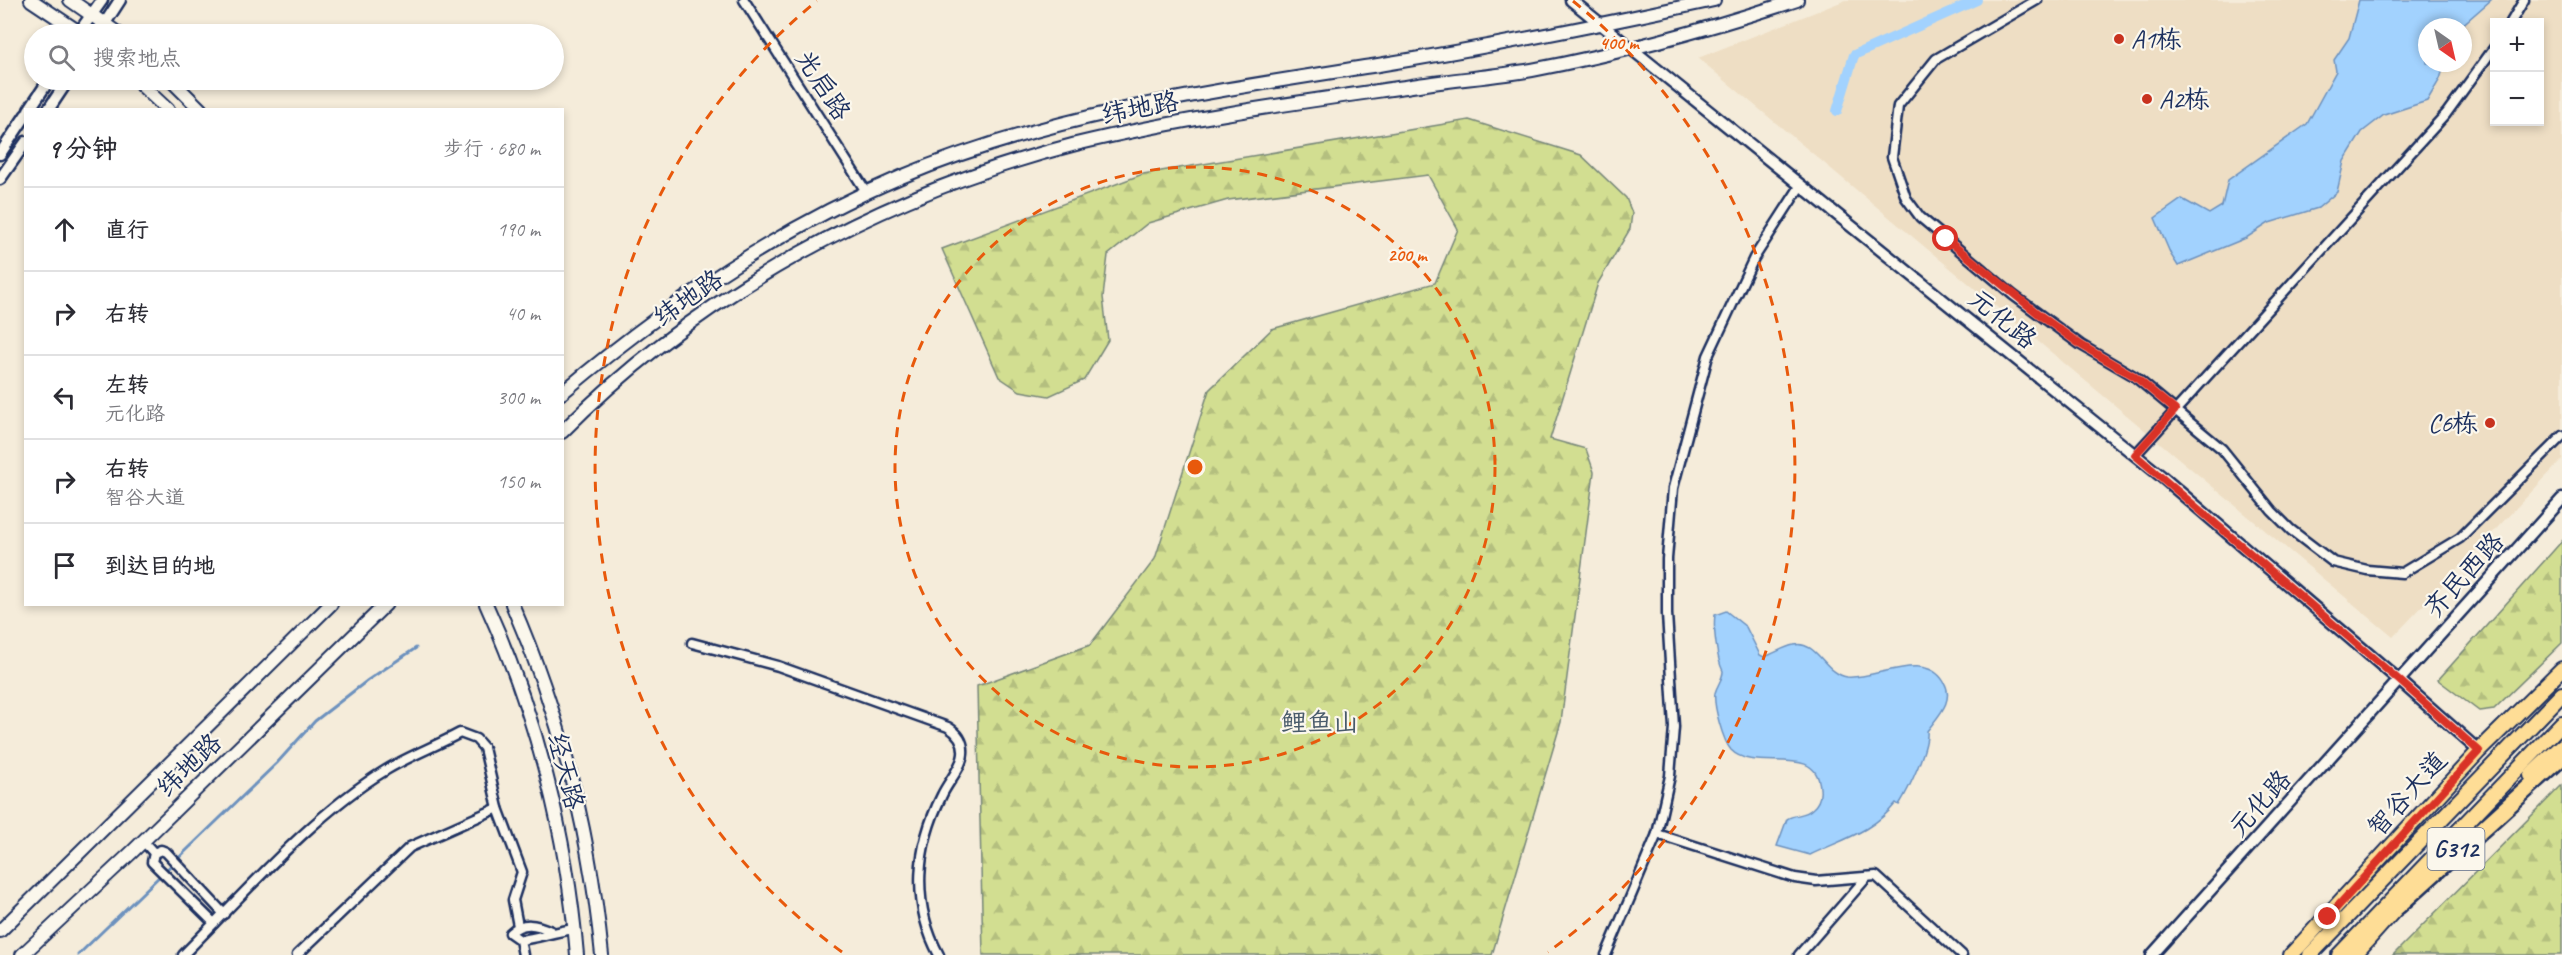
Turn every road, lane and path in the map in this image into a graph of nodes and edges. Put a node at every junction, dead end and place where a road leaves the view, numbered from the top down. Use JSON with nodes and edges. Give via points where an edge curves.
{"nodes":[{"id":1,"x":31,"y":0,"type":"edge"},
{"id":2,"x":70,"y":0,"type":"edge"},
{"id":3,"x":102,"y":0,"type":"edge"},
{"id":4,"x":120,"y":0,"type":"edge"},
{"id":5,"x":744,"y":0,"type":"edge"},
{"id":6,"x":1571,"y":0,"type":"edge"},
{"id":7,"x":1714,"y":0,"type":"edge"},
{"id":8,"x":1797,"y":0,"type":"edge"},
{"id":9,"x":2037,"y":0,"type":"edge"},
{"id":10,"x":2524,"y":0,"type":"edge"},
{"id":11,"x":92,"y":14,"type":"junction"},
{"id":12,"x":2513,"y":18,"type":"edge"},
{"id":13,"x":66,"y":24,"type":"edge"},
{"id":14,"x":86,"y":24,"type":"edge"},
{"id":15,"x":98,"y":24,"type":"edge"},
{"id":16,"x":104,"y":24,"type":"edge"},
{"id":17,"x":1600,"y":25,"type":"junction"},
{"id":18,"x":1634,"y":49,"type":"junction"},
{"id":19,"x":2490,"y":54,"type":"edge"},
{"id":20,"x":42,"y":90,"type":"edge"},
{"id":21,"x":61,"y":90,"type":"edge"},
{"id":22,"x":147,"y":90,"type":"edge"},
{"id":23,"x":181,"y":90,"type":"edge"},
{"id":24,"x":30,"y":108,"type":"edge"},
{"id":25,"x":49,"y":108,"type":"edge"},
{"id":26,"x":166,"y":108,"type":"edge"},
{"id":27,"x":199,"y":108,"type":"edge"},
{"id":28,"x":24,"y":118,"type":"edge"},
{"id":29,"x":24,"y":145,"type":"edge"},
{"id":30,"x":0,"y":154,"type":"edge"},
{"id":31,"x":0,"y":179,"type":"edge"},
{"id":32,"x":1801,"y":184,"type":"junction"},
{"id":33,"x":867,"y":193,"type":"junction"},
{"id":34,"x":564,"y":391,"type":"edge"},
{"id":35,"x":2175,"y":410,"type":"junction"},
{"id":36,"x":564,"y":430,"type":"edge"},
{"id":37,"x":2562,"y":435,"type":"edge"},
{"id":38,"x":2135,"y":455,"type":"junction"},
{"id":39,"x":2562,"y":499,"type":"edge"},
{"id":40,"x":329,"y":606,"type":"edge"},
{"id":41,"x":384,"y":606,"type":"edge"},
{"id":42,"x":487,"y":606,"type":"edge"},
{"id":43,"x":514,"y":606,"type":"edge"},
{"id":44,"x":692,"y":643,"type":"dead end"},
{"id":45,"x":2562,"y":669,"type":"edge"},
{"id":46,"x":2400,"y":681,"type":"junction"},
{"id":47,"x":2562,"y":694,"type":"edge"},
{"id":48,"x":2562,"y":723,"type":"edge"},
{"id":49,"x":2562,"y":746,"type":"edge"},
{"id":50,"x":2479,"y":751,"type":"junction"},
{"id":51,"x":2562,"y":757,"type":"edge"},
{"id":52,"x":498,"y":808,"type":"junction"},
{"id":53,"x":1657,"y":834,"type":"junction"},
{"id":54,"x":143,"y":841,"type":"junction"},
{"id":55,"x":154,"y":853,"type":"junction"},
{"id":56,"x":1867,"y":877,"type":"junction"},
{"id":57,"x":2398,"y":906,"type":"junction"},
{"id":58,"x":224,"y":914,"type":"junction"},
{"id":59,"x":214,"y":923,"type":"junction"},
{"id":60,"x":518,"y":926,"type":"junction"},
{"id":61,"x":575,"y":929,"type":"junction"},
{"id":62,"x":0,"y":931,"type":"edge"},
{"id":63,"x":551,"y":932,"type":"junction"},
{"id":64,"x":520,"y":940,"type":"junction"},
{"id":65,"x":22,"y":955,"type":"edge"},
{"id":66,"x":183,"y":955,"type":"edge"},
{"id":67,"x":297,"y":955,"type":"edge"},
{"id":68,"x":523,"y":955,"type":"edge"},
{"id":69,"x":577,"y":955,"type":"edge"},
{"id":70,"x":602,"y":955,"type":"edge"},
{"id":71,"x":939,"y":955,"type":"edge"},
{"id":72,"x":1606,"y":955,"type":"edge"},
{"id":73,"x":1799,"y":955,"type":"edge"},
{"id":74,"x":1962,"y":955,"type":"edge"},
{"id":75,"x":2152,"y":955,"type":"edge"},
{"id":76,"x":2291,"y":955,"type":"edge"},
{"id":77,"x":2310,"y":955,"type":"edge"},
{"id":78,"x":2339,"y":955,"type":"edge"},
{"id":79,"x":2353,"y":955,"type":"edge"}],
"edges":[{"from":1,"to":13,"type":"main road"},
{"from":2,"to":11,"type":"main road"},
{"from":3,"to":11,"type":"street"},
{"from":4,"to":16,"type":"street"},
{"from":5,"to":33,"type":"street","name":"光启路"},
{"from":6,"to":17,"type":"street","name":"元化路"},
{"from":7,"to":17,"type":"main road","name":"纬地路"},
{"from":8,"to":18,"type":"main road","name":"纬地路"},
{"from":9,"to":35,"type":"street","via":[[1936,59],[1898,106],[1892,157],[1900,183],[1920,217],[1946,239],[2041,316],[2134,376]]},
{"from":10,"to":12,"type":"street"},
{"from":11,"to":14,"type":"street"},
{"from":11,"to":15,"type":"main road"},
{"from":17,"to":18,"type":"street","name":"元化路"},
{"from":17,"to":33,"type":"main road","name":"纬地路","via":[[1215,91],[1066,122],[975,150]]},
{"from":18,"to":32,"type":"street","name":"元化路"},
{"from":18,"to":36,"type":"main road","name":"纬地路","via":[[1528,71],[1144,129],[1074,145],[921,195],[835,235],[745,286],[668,337]]},
{"from":19,"to":35,"type":"street","via":[[2446,114]]},
{"from":20,"to":24,"type":"street"},
{"from":21,"to":25,"type":"street"},
{"from":22,"to":26,"type":"main road"},
{"from":23,"to":27,"type":"main road"},
{"from":28,"to":30,"type":"street"},
{"from":29,"to":31,"type":"street"},
{"from":32,"to":38,"type":"street","name":"元化路"},
{"from":32,"to":53,"type":"street","via":[[1754,258],[1708,356],[1673,488],[1667,614],[1674,727],[1670,776]]},
{"from":33,"to":34,"type":"main road","name":"纬地路","via":[[731,265]]},
{"from":35,"to":37,"type":"street","via":[[2222,449],[2291,530],[2333,562],[2402,573],[2460,538]]},
{"from":35,"to":38,"type":"street"},
{"from":38,"to":46,"type":"street","name":"元化路"},
{"from":39,"to":46,"type":"street","name":"齐民西路"},
{"from":40,"to":62,"type":"main road","name":"纬地路"},
{"from":41,"to":54,"type":"main road","name":"纬地路"},
{"from":42,"to":61,"type":"main road","name":"经天路","via":[[535,735],[573,900]]},
{"from":43,"to":70,"type":"main road","name":"经天路","via":[[536,659],[576,800],[596,895]]},
{"from":44,"to":71,"type":"street","via":[[778,666],[948,727],[959,737],[962,758],[934,811],[918,880],[923,913]]},
{"from":45,"to":50,"type":"main road","name":"智谷大道","number":"G312"},
{"from":46,"to":50,"type":"street","name":"元化路"},
{"from":46,"to":75,"type":"street","name":"元化路"},
{"from":47,"to":77,"type":"main road","name":"智谷大道","number":"G312"},
{"from":48,"to":78,"type":"main road","number":"G312"},
{"from":49,"to":57,"type":"main road","number":"G312"},
{"from":50,"to":76,"type":"main road","name":"智谷大道","number":"G312"},
{"from":51,"to":57,"type":"highway"},
{"from":52,"to":58,"type":"street","via":[[484,748],[476,738],[460,733],[363,786],[305,834]]},
{"from":52,"to":60,"type":"street","via":[[522,872],[513,900]]},
{"from":52,"to":67,"type":"street","via":[[410,846]]},
{"from":53,"to":56,"type":"street","via":[[1795,878],[1816,881]]},
{"from":53,"to":72,"type":"street"},
{"from":54,"to":55,"type":"street"},
{"from":54,"to":65,"type":"main road","name":"纬地路"},
{"from":55,"to":58,"type":"street","via":[[166,852]]},
{"from":55,"to":59,"type":"street","via":[[152,862]]},
{"from":56,"to":73,"type":"street"},
{"from":56,"to":74,"type":"street","via":[[1876,876]]},
{"from":57,"to":79,"type":"main road","number":"G312"},
{"from":58,"to":59,"type":"street"},
{"from":59,"to":66,"type":"street"},
{"from":60,"to":63,"type":"street","via":[[537,925]]},
{"from":60,"to":64,"type":"street","via":[[510,933]]},
{"from":61,"to":63,"type":"street"},
{"from":61,"to":69,"type":"main road","name":"经天路"},
{"from":63,"to":64,"type":"street"},
{"from":64,"to":68,"type":"street"}]}
